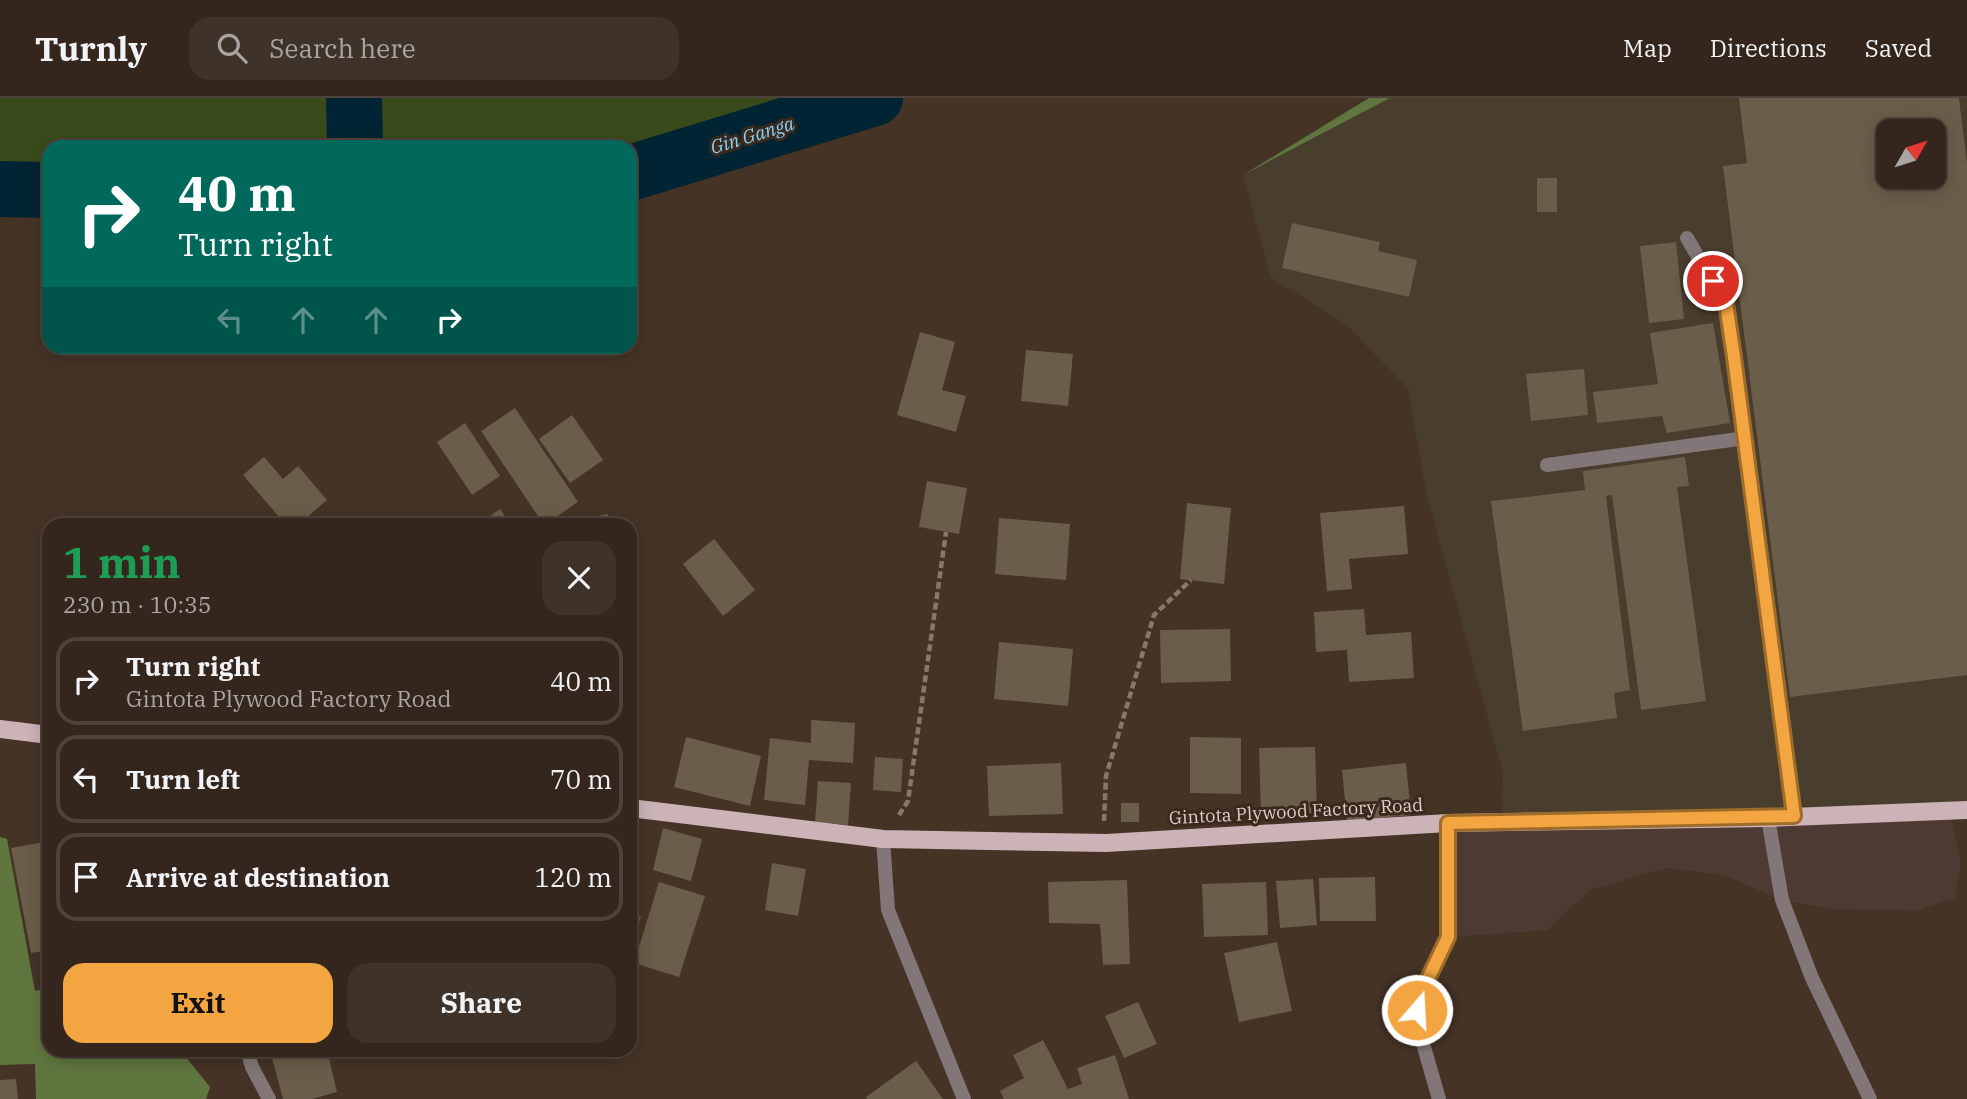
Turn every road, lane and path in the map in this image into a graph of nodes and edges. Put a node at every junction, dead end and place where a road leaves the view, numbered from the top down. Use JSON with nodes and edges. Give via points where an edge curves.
{"nodes":[{"id":1,"x":1687,"y":238,"type":"dead end"},
{"id":2,"x":1746,"y":438,"type":"junction"},
{"id":3,"x":1547,"y":465,"type":"dead end"},
{"id":4,"x":946,"y":532,"type":"dead end"},
{"id":5,"x":1191,"y":580,"type":"dead end"},
{"id":6,"x":0,"y":729,"type":"edge"},
{"id":7,"x":42,"y":734,"type":"edge"},
{"id":8,"x":637,"y":809,"type":"edge"},
{"id":9,"x":1967,"y":810,"type":"edge"},
{"id":10,"x":1794,"y":816,"type":"junction"},
{"id":11,"x":1768,"y":818,"type":"junction"},
{"id":12,"x":1448,"y":823,"type":"junction"},
{"id":13,"x":883,"y":839,"type":"junction"},
{"id":14,"x":1106,"y":843,"type":"junction"},
{"id":15,"x":249,"y":1057,"type":"edge"},
{"id":16,"x":269,"y":1099,"type":"edge"},
{"id":17,"x":964,"y":1099,"type":"edge"},
{"id":18,"x":1439,"y":1099,"type":"edge"},
{"id":19,"x":1870,"y":1099,"type":"edge"}],
"edges":[{"from":1,"to":2,"type":"street","via":[[1726,303]]},
{"from":2,"to":3,"type":"street"},
{"from":2,"to":10,"type":"street"},
{"from":4,"to":13,"type":"path","via":[[908,801]]},
{"from":5,"to":14,"type":"path","via":[[1154,615],[1106,776]]},
{"from":6,"to":7,"type":"main road"},
{"from":8,"to":13,"type":"main road","name":"Gintota Plywood Factory Road"},
{"from":9,"to":10,"type":"main road","name":"Gintota Plywood Factory Road"},
{"from":10,"to":11,"type":"main road","name":"Gintota Plywood Factory Road"},
{"from":11,"to":12,"type":"main road","name":"Gintota Plywood Factory Road"},
{"from":11,"to":19,"type":"street","via":[[1782,900],[1812,978]]},
{"from":12,"to":14,"type":"main road","name":"Gintota Plywood Factory Road"},
{"from":12,"to":18,"type":"street","via":[[1448,937],[1417,1010]]},
{"from":13,"to":14,"type":"main road","name":"Gintota Plywood Factory Road"},
{"from":13,"to":17,"type":"street","via":[[888,910]]},
{"from":15,"to":16,"type":"street"}]}
